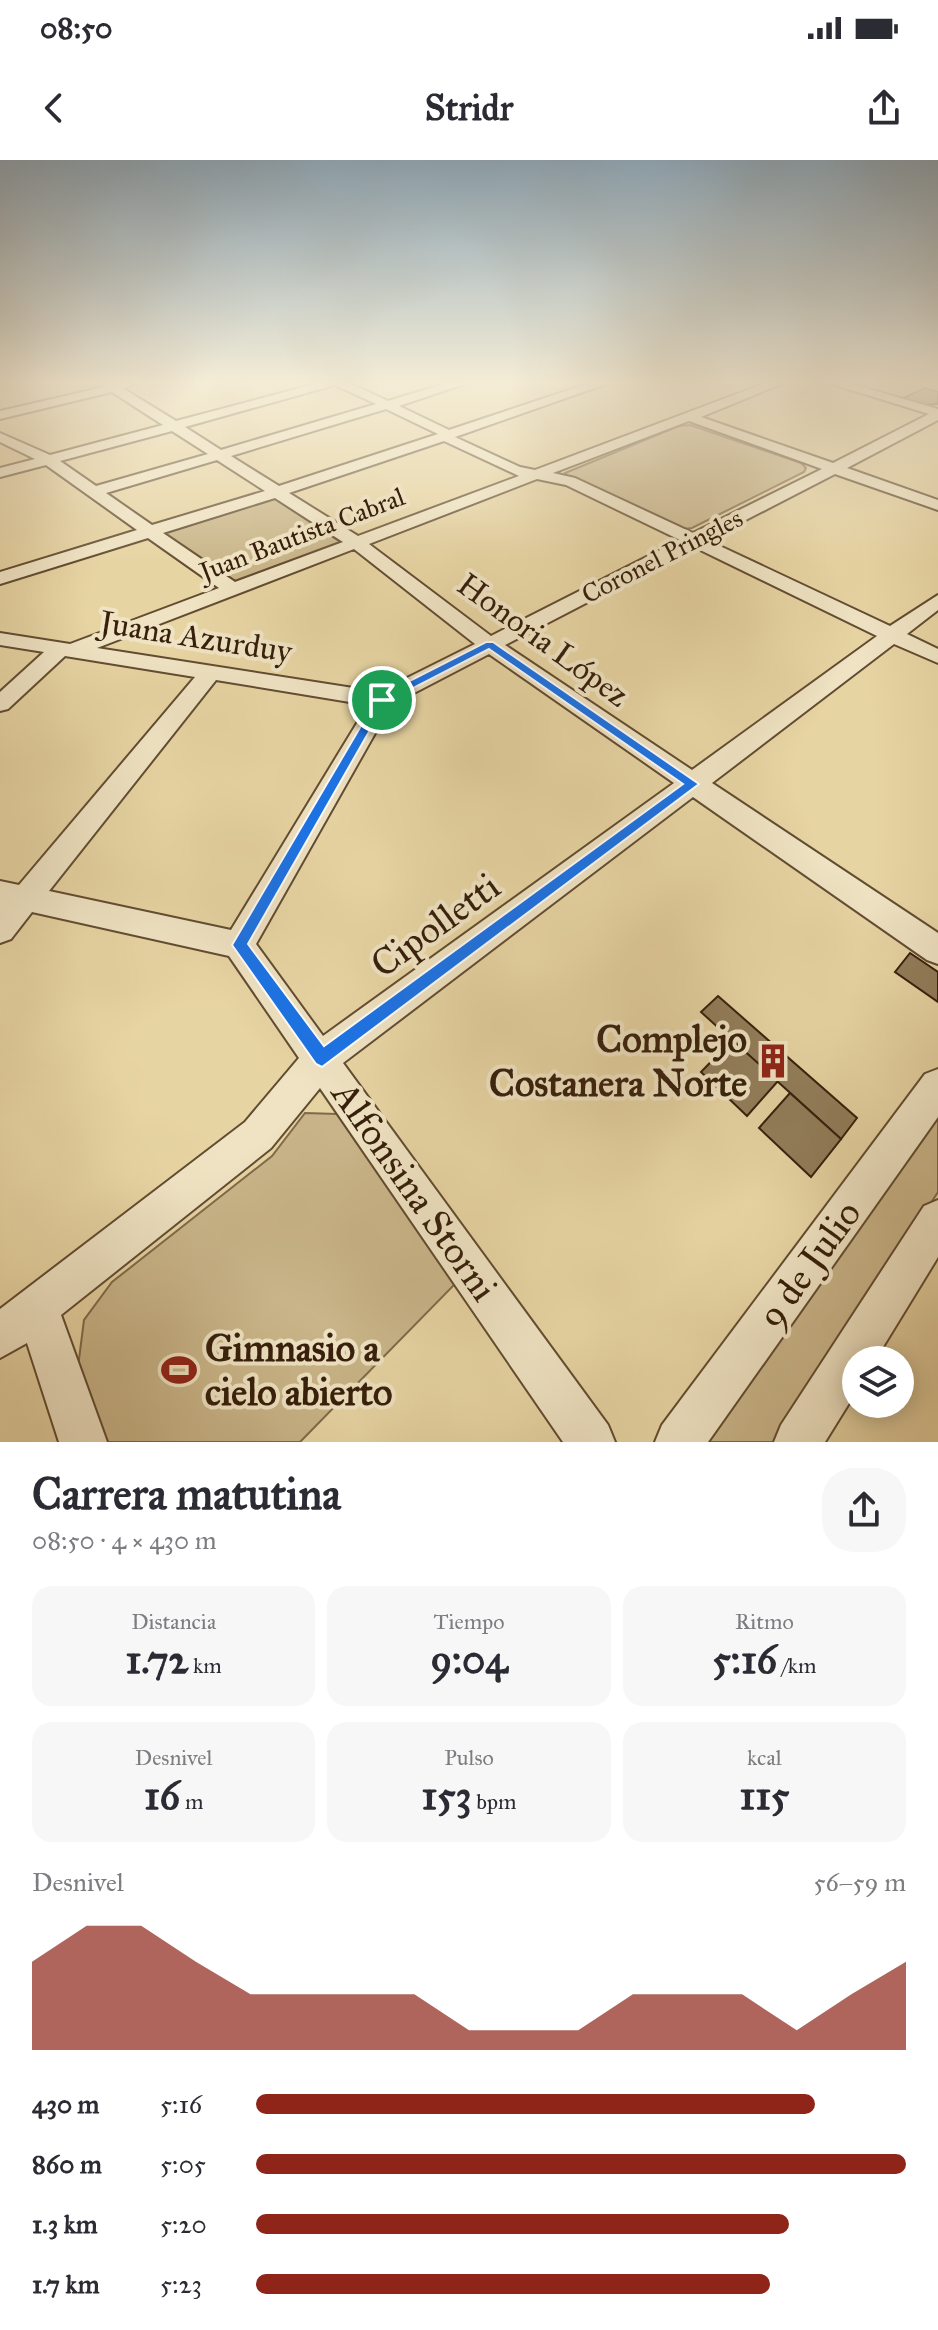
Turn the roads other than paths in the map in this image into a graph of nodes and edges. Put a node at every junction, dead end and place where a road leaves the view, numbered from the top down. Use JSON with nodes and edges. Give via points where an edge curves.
{"nodes":[{"id":1,"x":14,"y":444,"type":"edge"},
{"id":2,"x":110,"y":444,"type":"edge"},
{"id":3,"x":200,"y":444,"type":"edge"},
{"id":4,"x":256,"y":444,"type":"edge"},
{"id":5,"x":420,"y":444,"type":"edge"},
{"id":6,"x":456,"y":444,"type":"edge"},
{"id":7,"x":618,"y":444,"type":"edge"},
{"id":8,"x":765,"y":444,"type":"edge"},
{"id":9,"x":880,"y":444,"type":"edge"},
{"id":10,"x":218,"y":455,"type":"junction"},
{"id":11,"x":48,"y":460,"type":"junction"},
{"id":12,"x":833,"y":468,"type":"junction"},
{"id":13,"x":0,"y":473,"type":"edge"},
{"id":14,"x":539,"y":474,"type":"junction"},
{"id":15,"x":94,"y":492,"type":"junction"},
{"id":16,"x":277,"y":492,"type":"junction"},
{"id":17,"x":938,"y":505,"type":"edge"},
{"id":18,"x":151,"y":532,"type":"junction"},
{"id":19,"x":694,"y":539,"type":"junction"},
{"id":20,"x":357,"y":543,"type":"junction"},
{"id":21,"x":0,"y":578,"type":"edge"},
{"id":22,"x":234,"y":590,"type":"junction"},
{"id":23,"x":938,"y":601,"type":"edge"},
{"id":24,"x":892,"y":635,"type":"junction"},
{"id":25,"x":0,"y":639,"type":"edge"},
{"id":26,"x":490,"y":645,"type":"junction"},
{"id":27,"x":67,"y":649,"type":"junction"},
{"id":28,"x":938,"y":657,"type":"edge"},
{"id":29,"x":212,"y":671,"type":"junction"},
{"id":30,"x":382,"y":700,"type":"junction"},
{"id":31,"x":0,"y":704,"type":"edge"},
{"id":32,"x":692,"y":784,"type":"junction"},
{"id":33,"x":13,"y":896,"type":"edge"},
{"id":34,"x":0,"y":930,"type":"edge"},
{"id":35,"x":239,"y":945,"type":"junction"},
{"id":36,"x":938,"y":950,"type":"edge"},
{"id":37,"x":322,"y":1058,"type":"junction"},
{"id":38,"x":938,"y":1087,"type":"edge"},
{"id":39,"x":938,"y":1220,"type":"edge"},
{"id":40,"x":37,"y":1307,"type":"junction"},
{"id":41,"x":0,"y":1336,"type":"edge"},
{"id":42,"x":83,"y":1442,"type":"edge"},
{"id":43,"x":591,"y":1442,"type":"edge"},
{"id":44,"x":679,"y":1442,"type":"edge"},
{"id":45,"x":798,"y":1442,"type":"edge"}],
"edges":[{"from":1,"to":11,"type":"street"},
{"from":2,"to":11,"type":"street"},
{"from":3,"to":10,"type":"street","name":"Honoria López"},
{"from":4,"to":10,"type":"street"},
{"from":5,"to":16,"type":"street"},
{"from":6,"to":14,"type":"street","via":[[516,471]]},
{"from":7,"to":14,"type":"street","name":"Juan Bautista Cabral"},
{"from":8,"to":12,"type":"street"},
{"from":9,"to":12,"type":"street","name":"Coronel Pringles"},
{"from":10,"to":15,"type":"street"},
{"from":10,"to":16,"type":"street","name":"Honoria López"},
{"from":11,"to":13,"type":"street"},
{"from":11,"to":15,"type":"street"},
{"from":12,"to":17,"type":"street"},
{"from":12,"to":19,"type":"street","name":"Coronel Pringles"},
{"from":14,"to":19,"type":"street","via":[[570,481]]},
{"from":14,"to":20,"type":"street","name":"Juan Bautista Cabral"},
{"from":15,"to":18,"type":"street"},
{"from":16,"to":18,"type":"street"},
{"from":16,"to":20,"type":"street","name":"Honoria López"},
{"from":18,"to":21,"type":"street"},
{"from":18,"to":22,"type":"street"},
{"from":19,"to":24,"type":"street"},
{"from":19,"to":26,"type":"street","name":"Coronel Pringles"},
{"from":20,"to":22,"type":"street","name":"Juan Bautista Cabral"},
{"from":20,"to":26,"type":"street","name":"Honoria López"},
{"from":22,"to":27,"type":"street","name":"Juan Bautista Cabral"},
{"from":23,"to":24,"type":"street","name":"Cipolletti"},
{"from":24,"to":28,"type":"street"},
{"from":24,"to":32,"type":"street","name":"Cipolletti"},
{"from":25,"to":27,"type":"street","name":"Juana Azurduy"},
{"from":26,"to":30,"type":"street","name":"Coronel Pringles"},
{"from":26,"to":32,"type":"street","name":"Honoria López"},
{"from":27,"to":29,"type":"street","name":"Juana Azurduy"},
{"from":27,"to":31,"type":"street","name":"Juan Bautista Cabral"},
{"from":29,"to":30,"type":"street","name":"Juana Azurduy"},
{"from":29,"to":33,"type":"street"},
{"from":30,"to":35,"type":"street"},
{"from":32,"to":36,"type":"street","name":"Honoria López"},
{"from":32,"to":37,"type":"street","name":"Cipolletti"},
{"from":33,"to":34,"type":"street"},
{"from":33,"to":35,"type":"street"},
{"from":35,"to":37,"type":"street","name":"Alfonsina Storni"},
{"from":37,"to":40,"type":"street","name":"Cipolletti","via":[[258,1135]]},
{"from":37,"to":43,"type":"street","name":"Alfonsina Storni"},
{"from":38,"to":44,"type":"street","name":"9 de Julio"},
{"from":39,"to":45,"type":"street"},
{"from":40,"to":41,"type":"street","name":"Cipolletti"},
{"from":40,"to":42,"type":"street"}]}
